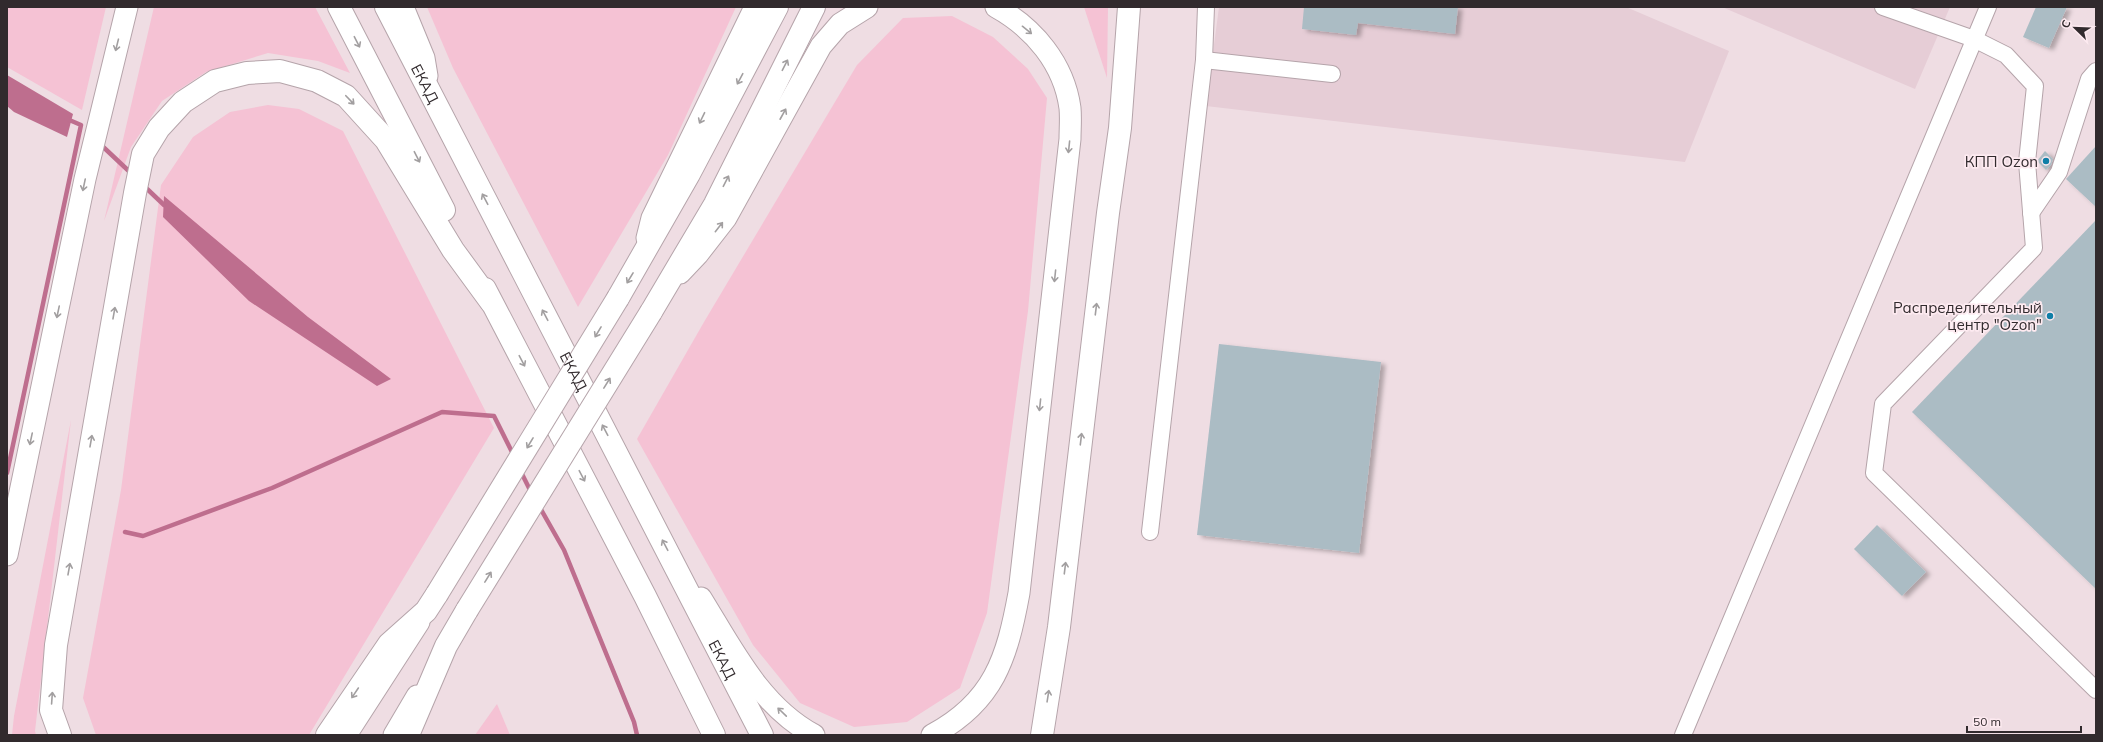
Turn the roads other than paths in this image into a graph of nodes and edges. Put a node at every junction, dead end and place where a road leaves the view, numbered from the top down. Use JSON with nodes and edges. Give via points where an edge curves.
{"nodes":[{"id":1,"x":127,"y":7,"type":"edge"},
{"id":2,"x":339,"y":7,"type":"edge"},
{"id":3,"x":386,"y":7,"type":"edge"},
{"id":4,"x":403,"y":7,"type":"edge"},
{"id":5,"x":755,"y":7,"type":"edge"},
{"id":6,"x":777,"y":7,"type":"edge"},
{"id":7,"x":814,"y":7,"type":"edge"},
{"id":8,"x":867,"y":7,"type":"edge"},
{"id":9,"x":996,"y":7,"type":"edge"},
{"id":10,"x":1129,"y":7,"type":"edge"},
{"id":11,"x":1206,"y":7,"type":"edge"},
{"id":12,"x":1884,"y":7,"type":"edge"},
{"id":13,"x":1988,"y":7,"type":"edge"},
{"id":14,"x":1974,"y":39,"type":"junction"},
{"id":15,"x":1204,"y":60,"type":"junction"},
{"id":16,"x":2096,"y":72,"type":"edge"},
{"id":17,"x":1332,"y":74,"type":"dead end"},
{"id":18,"x":431,"y":97,"type":"junction"},
{"id":19,"x":2031,"y":213,"type":"junction"},
{"id":20,"x":642,"y":259,"type":"junction"},
{"id":21,"x":665,"y":288,"type":"junction"},
{"id":22,"x":491,"y":302,"type":"junction"},
{"id":23,"x":1150,"y":532,"type":"dead end"},
{"id":24,"x":7,"y":555,"type":"edge"},
{"id":25,"x":683,"y":580,"type":"junction"},
{"id":26,"x":645,"y":596,"type":"junction"},
{"id":27,"x":431,"y":603,"type":"junction"},
{"id":28,"x":446,"y":646,"type":"junction"},
{"id":29,"x":2096,"y":690,"type":"edge"},
{"id":30,"x":60,"y":735,"type":"edge"},
{"id":31,"x":327,"y":735,"type":"edge"},
{"id":32,"x":346,"y":735,"type":"edge"},
{"id":33,"x":394,"y":735,"type":"edge"},
{"id":34,"x":408,"y":735,"type":"edge"},
{"id":35,"x":698,"y":735,"type":"edge"},
{"id":36,"x":714,"y":735,"type":"edge"},
{"id":37,"x":762,"y":735,"type":"edge"},
{"id":38,"x":814,"y":735,"type":"edge"},
{"id":39,"x":932,"y":735,"type":"edge"},
{"id":40,"x":1042,"y":735,"type":"edge"},
{"id":41,"x":1683,"y":735,"type":"edge"}],
"edges":[{"from":1,"to":24,"type":"main road","one_way":true,"via":[[95,139]]},
{"from":2,"to":22,"type":"highway","one_way":true},
{"from":3,"to":18,"type":"highway","name":"ЕКАД"},
{"from":4,"to":18,"type":"main road","via":[[424,58]]},
{"from":5,"to":20,"type":"main road","one_way":true,"via":[[652,218]]},
{"from":6,"to":20,"type":"highway","one_way":true},
{"from":21,"to":7,"type":"highway","one_way":true,"via":[[715,204]]},
{"from":21,"to":8,"type":"main road","one_way":true,"via":[[698,254],[726,218],[821,46],[840,24]]},
{"from":9,"to":39,"type":"main road","one_way":true,"via":[[1033,34],[1061,74],[1070,109],[1070,139],[1018,593],[1011,632],[994,678],[983,695],[954,722]]},
{"from":40,"to":10,"type":"highway","one_way":true,"via":[[1058,627],[1120,128]]},
{"from":11,"to":15,"type":"street"},
{"from":12,"to":14,"type":"street"},
{"from":13,"to":14,"type":"street"},
{"from":14,"to":19,"type":"street","via":[[2006,55],[2035,86],[2027,162]]},
{"from":14,"to":41,"type":"street"},
{"from":15,"to":17,"type":"street"},
{"from":15,"to":23,"type":"street"},
{"from":16,"to":19,"type":"street","via":[[2089,79],[2059,172]]},
{"from":25,"to":18,"type":"highway","name":"ЕКАД","one_way":true},
{"from":19,"to":29,"type":"street","via":[[2034,248],[1884,404],[1874,473]]},
{"from":20,"to":27,"type":"highway","one_way":true,"bridge":true},
{"from":28,"to":21,"type":"highway","one_way":true,"bridge":true},
{"from":22,"to":26,"type":"highway","one_way":true},
{"from":30,"to":22,"type":"highway","one_way":true,"via":[[51,710],[56,645],[135,193],[143,154],[159,128],[183,102],[215,81],[247,73],[280,71],[317,81],[346,96],[386,140],[453,250]]},
{"from":25,"to":37,"type":"highway","name":"ЕКАД"},
{"from":38,"to":25,"type":"main road","one_way":true,"via":[[786,716],[764,694],[749,675],[697,592]]},
{"from":26,"to":35,"type":"highway"},
{"from":26,"to":36,"type":"highway"},
{"from":27,"to":31,"type":"highway","one_way":true,"via":[[389,644]]},
{"from":27,"to":32,"type":"main road"},
{"from":28,"to":33,"type":"main road"},
{"from":28,"to":34,"type":"highway"}]}
